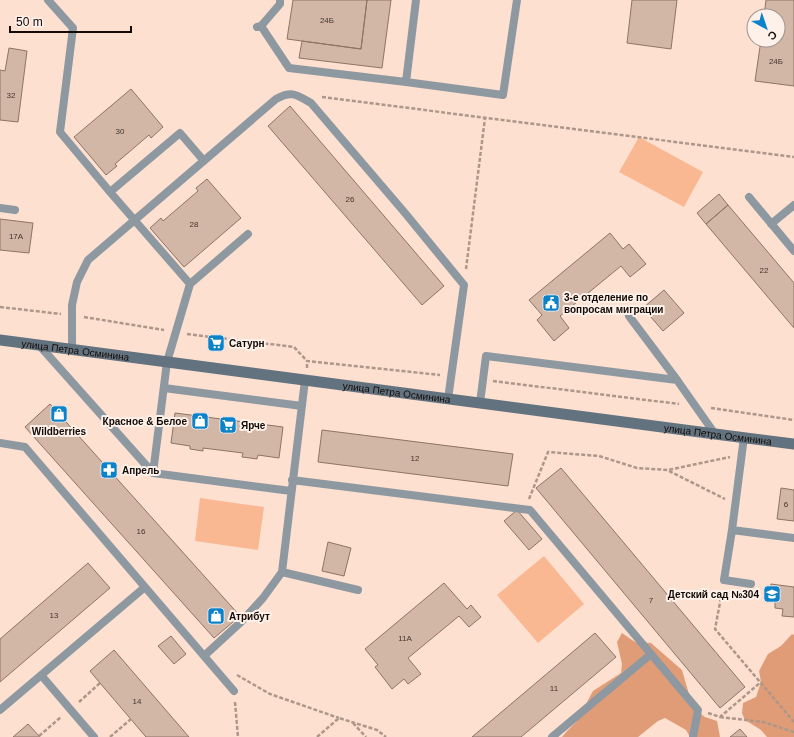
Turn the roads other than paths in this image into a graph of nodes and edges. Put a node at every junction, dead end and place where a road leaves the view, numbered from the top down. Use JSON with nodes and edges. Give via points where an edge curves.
{"nodes":[{"id":1,"x":48,"y":0,"type":"edge"},
{"id":2,"x":280,"y":0,"type":"edge"},
{"id":3,"x":416,"y":0,"type":"edge"},
{"id":4,"x":517,"y":0,"type":"edge"},
{"id":5,"x":406,"y":82,"type":"junction"},
{"id":6,"x":204,"y":161,"type":"junction"},
{"id":7,"x":110,"y":192,"type":"junction"},
{"id":8,"x":749,"y":197,"type":"dead end"},
{"id":9,"x":794,"y":204,"type":"edge"},
{"id":10,"x":0,"y":208,"type":"edge"},
{"id":11,"x":15,"y":210,"type":"dead end"},
{"id":12,"x":135,"y":221,"type":"junction"},
{"id":13,"x":771,"y":224,"type":"junction"},
{"id":14,"x":248,"y":234,"type":"dead end"},
{"id":15,"x":794,"y":251,"type":"edge"},
{"id":16,"x":190,"y":284,"type":"junction"},
{"id":17,"x":629,"y":316,"type":"dead end"},
{"id":18,"x":0,"y":340,"type":"edge"},
{"id":19,"x":39,"y":345,"type":"junction"},
{"id":20,"x":72,"y":349,"type":"junction"},
{"id":21,"x":167,"y":362,"type":"junction"},
{"id":22,"x":305,"y":380,"type":"junction"},
{"id":23,"x":677,"y":380,"type":"junction"},
{"id":24,"x":164,"y":388,"type":"junction"},
{"id":25,"x":448,"y":399,"type":"junction"},
{"id":26,"x":480,"y":403,"type":"junction"},
{"id":27,"x":302,"y":406,"type":"junction"},
{"id":28,"x":715,"y":434,"type":"junction"},
{"id":29,"x":744,"y":437,"type":"junction"},
{"id":30,"x":0,"y":444,"type":"edge"},
{"id":31,"x":794,"y":444,"type":"edge"},
{"id":32,"x":153,"y":473,"type":"junction"},
{"id":33,"x":292,"y":480,"type":"junction"},
{"id":34,"x":291,"y":491,"type":"junction"},
{"id":35,"x":732,"y":530,"type":"junction"},
{"id":36,"x":794,"y":538,"type":"edge"},
{"id":37,"x":282,"y":572,"type":"junction"},
{"id":38,"x":751,"y":584,"type":"dead end"},
{"id":39,"x":145,"y":587,"type":"junction"},
{"id":40,"x":358,"y":590,"type":"dead end"},
{"id":41,"x":651,"y":654,"type":"junction"},
{"id":42,"x":204,"y":656,"type":"junction"},
{"id":43,"x":41,"y":675,"type":"junction"},
{"id":44,"x":234,"y":691,"type":"road end"},
{"id":45,"x":0,"y":710,"type":"edge"},
{"id":46,"x":94,"y":737,"type":"edge"},
{"id":47,"x":552,"y":737,"type":"edge"},
{"id":48,"x":693,"y":737,"type":"edge"}],
"edges":[{"from":1,"to":7,"type":"lane","via":[[73,28],[60,132]]},
{"from":2,"to":5,"type":"lane","via":[[280,4],[259,27],[289,68]]},
{"from":3,"to":5,"type":"lane"},
{"from":4,"to":5,"type":"lane","via":[[503,95]]},
{"from":6,"to":7,"type":"lane","via":[[180,133]]},
{"from":6,"to":12,"type":"lane"},
{"from":6,"to":25,"type":"lane","via":[[284,94],[296,94],[311,103],[464,285]]},
{"from":7,"to":12,"type":"lane"},
{"from":8,"to":13,"type":"lane"},
{"from":9,"to":13,"type":"lane"},
{"from":10,"to":11,"type":"lane"},
{"from":12,"to":16,"type":"lane"},
{"from":12,"to":20,"type":"lane","via":[[88,260],[77,282],[72,305]]},
{"from":13,"to":15,"type":"lane"},
{"from":14,"to":16,"type":"lane"},
{"from":16,"to":21,"type":"lane"},
{"from":17,"to":23,"type":"lane"},
{"from":18,"to":19,"type":"main road","name":"улица Петра Осминина"},
{"from":19,"to":20,"type":"main road","name":"улица Петра Осминина"},
{"from":19,"to":32,"type":"lane"},
{"from":20,"to":21,"type":"main road","name":"улица Петра Осминина"},
{"from":21,"to":22,"type":"main road","name":"улица Петра Осминина"},
{"from":21,"to":24,"type":"lane"},
{"from":22,"to":25,"type":"main road","name":"улица Петра Осминина"},
{"from":22,"to":27,"type":"lane"},
{"from":23,"to":26,"type":"lane","via":[[486,356]]},
{"from":23,"to":28,"type":"lane"},
{"from":24,"to":27,"type":"lane"},
{"from":24,"to":32,"type":"lane"},
{"from":25,"to":26,"type":"main road","name":"улица Петра Осминина"},
{"from":26,"to":28,"type":"main road","name":"улица Петра Осминина"},
{"from":27,"to":33,"type":"lane"},
{"from":28,"to":29,"type":"main road","name":"улица Петра Осминина"},
{"from":29,"to":31,"type":"main road","name":"улица Петра Осминина"},
{"from":29,"to":35,"type":"lane"},
{"from":30,"to":39,"type":"lane","via":[[25,447]]},
{"from":32,"to":34,"type":"lane"},
{"from":33,"to":34,"type":"lane"},
{"from":33,"to":41,"type":"lane","via":[[530,510]]},
{"from":34,"to":37,"type":"lane"},
{"from":35,"to":36,"type":"lane"},
{"from":35,"to":38,"type":"lane","via":[[724,580]]},
{"from":37,"to":40,"type":"lane"},
{"from":37,"to":42,"type":"lane","via":[[242,621]]},
{"from":39,"to":42,"type":"lane"},
{"from":39,"to":43,"type":"lane"},
{"from":41,"to":47,"type":"lane"},
{"from":41,"to":48,"type":"lane","via":[[698,710]]},
{"from":42,"to":44,"type":"lane"},
{"from":43,"to":45,"type":"lane"},
{"from":43,"to":46,"type":"lane"}]}
